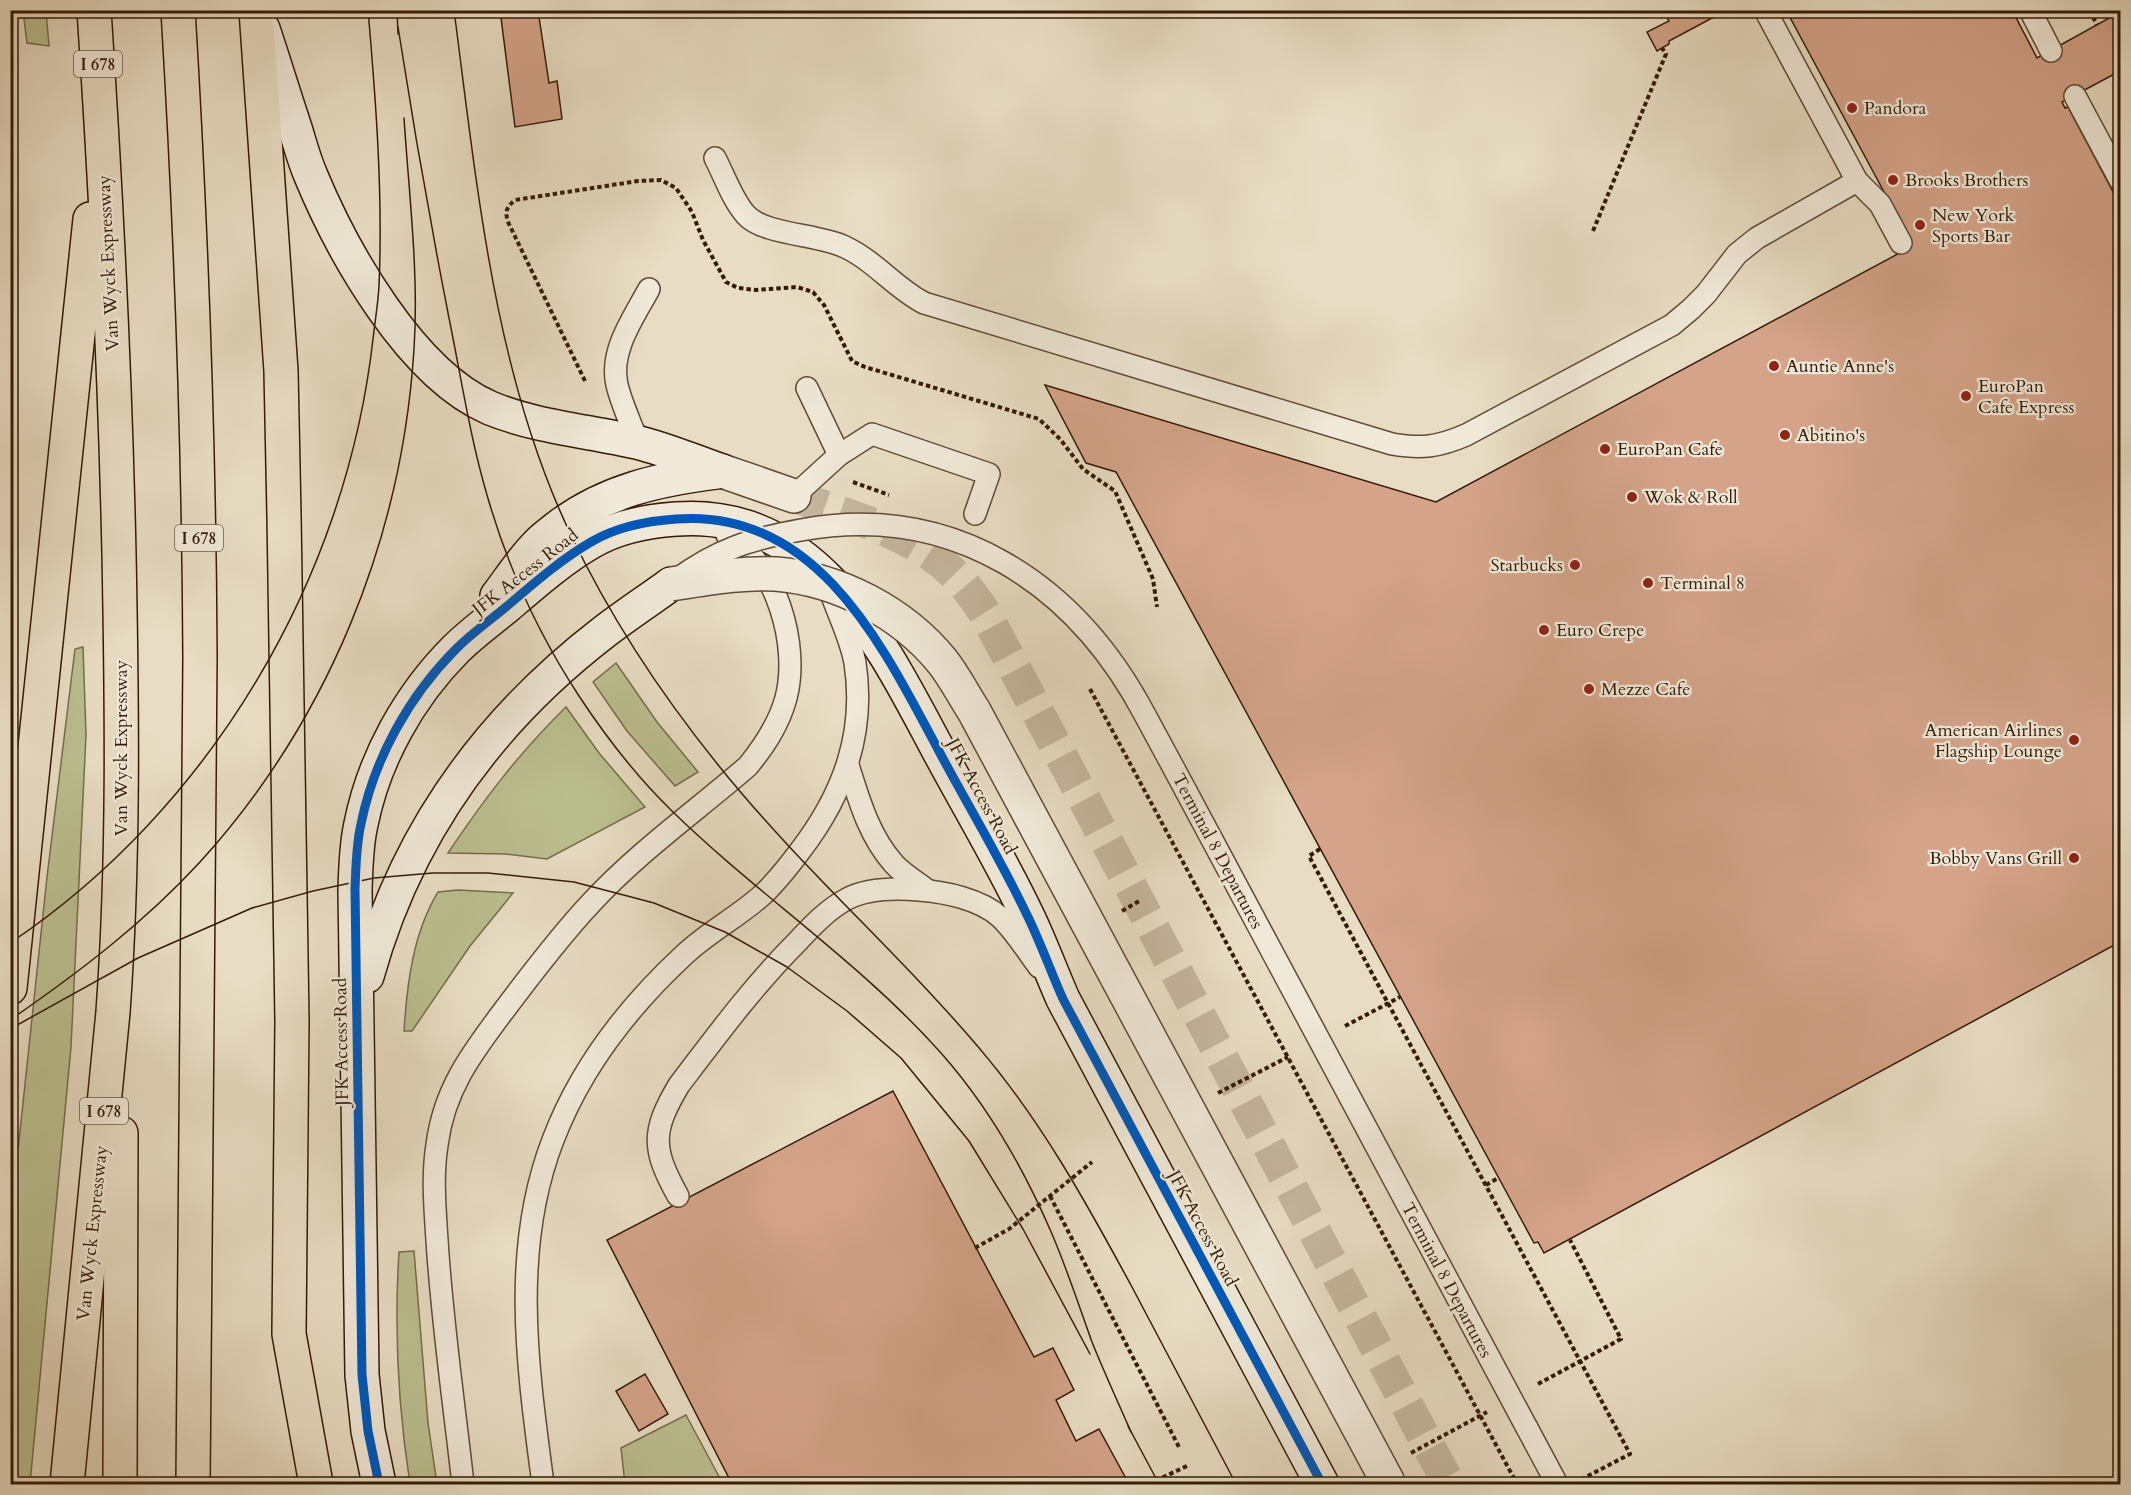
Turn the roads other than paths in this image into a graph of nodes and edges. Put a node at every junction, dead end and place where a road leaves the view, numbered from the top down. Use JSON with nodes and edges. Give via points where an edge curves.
{"nodes":[{"id":1,"x":94,"y":10,"type":"edge"},
{"id":2,"x":178,"y":10,"type":"edge"},
{"id":3,"x":257,"y":10,"type":"edge"},
{"id":4,"x":1765,"y":10,"type":"edge"},
{"id":5,"x":2030,"y":10,"type":"edge"},
{"id":6,"x":2051,"y":51,"type":"dead end"},
{"id":7,"x":2076,"y":96,"type":"dead end"},
{"id":8,"x":101,"y":118,"type":"junction"},
{"id":9,"x":715,"y":158,"type":"dead end"},
{"id":10,"x":2121,"y":180,"type":"edge"},
{"id":11,"x":1857,"y":182,"type":"junction"},
{"id":12,"x":1900,"y":243,"type":"dead end"},
{"id":13,"x":649,"y":289,"type":"dead end"},
{"id":14,"x":807,"y":388,"type":"dead end"},
{"id":15,"x":638,"y":442,"type":"junction"},
{"id":16,"x":839,"y":455,"type":"junction"},
{"id":17,"x":722,"y":471,"type":"junction"},
{"id":18,"x":794,"y":496,"type":"joint"},
{"id":19,"x":975,"y":514,"type":"dead end"},
{"id":20,"x":692,"y":518,"type":"junction"},
{"id":21,"x":822,"y":574,"type":"junction"},
{"id":22,"x":671,"y":584,"type":"junction"},
{"id":23,"x":456,"y":650,"type":"junction"},
{"id":24,"x":848,"y":765,"type":"junction"},
{"id":25,"x":122,"y":807,"type":"junction"},
{"id":26,"x":928,"y":890,"type":"junction"},
{"id":27,"x":10,"y":988,"type":"edge"},
{"id":28,"x":1063,"y":999,"type":"junction"},
{"id":29,"x":357,"y":1010,"type":"junction"},
{"id":30,"x":678,"y":1196,"type":"dead end"},
{"id":31,"x":74,"y":1413,"type":"junction"},
{"id":32,"x":50,"y":1485,"type":"edge"},
{"id":33,"x":68,"y":1485,"type":"edge"},
{"id":34,"x":120,"y":1485,"type":"edge"},
{"id":35,"x":193,"y":1485,"type":"edge"},
{"id":36,"x":316,"y":1485,"type":"edge"},
{"id":37,"x":379,"y":1485,"type":"edge"},
{"id":38,"x":463,"y":1485,"type":"edge"},
{"id":39,"x":543,"y":1485,"type":"edge"},
{"id":40,"x":1322,"y":1485,"type":"edge"},
{"id":41,"x":1389,"y":1485,"type":"edge"},
{"id":42,"x":1557,"y":1485,"type":"edge"}],
"edges":[{"from":1,"to":8,"type":"highway","name":"Van Wyck Expressway","number":"I 678"},
{"from":2,"to":35,"type":"highway","number":"I 678","via":[[199,522]]},
{"from":3,"to":15,"type":"street","via":[[310,174],[339,236],[388,315],[424,360],[465,396],[492,408],[549,425]]},
{"from":3,"to":36,"type":"highway","via":[[280,371],[284,515],[292,1021],[289,1334]]},
{"from":4,"to":11,"type":"lane"},
{"from":5,"to":6,"type":"lane"},
{"from":7,"to":10,"type":"lane"},
{"from":8,"to":25,"type":"highway","name":"Van Wyck Expressway","number":"I 678","via":[[117,471]]},
{"from":8,"to":27,"type":"highway"},
{"from":9,"to":11,"type":"lane","via":[[740,206],[757,223],[846,247],[924,303],[1392,444],[1429,448],[1466,435],[1672,325],[1699,302],[1737,254],[1757,238]]},
{"from":11,"to":12,"type":"lane","via":[[1880,204]]},
{"from":13,"to":15,"type":"lane","via":[[623,339],[615,369],[616,383]]},
{"from":14,"to":16,"type":"lane"},
{"from":15,"to":17,"type":"street"},
{"from":16,"to":18,"type":"lane"},
{"from":16,"to":19,"type":"lane","via":[[872,434],[989,474]]},
{"from":17,"to":18,"type":"street"},
{"from":17,"to":23,"type":"street","via":[[640,486],[608,496],[576,514],[537,544]]},
{"from":20,"to":21,"type":"street","name":"JFK Access Road","via":[[758,530],[786,545]]},
{"from":20,"to":23,"type":"street","name":"JFK Access Road","via":[[641,523],[592,541],[546,573]]},
{"from":20,"to":38,"type":"lane","via":[[732,538],[761,566],[777,601],[789,644],[786,697],[778,722],[748,766],[591,903],[467,1060],[448,1098],[436,1146],[435,1205]]},
{"from":21,"to":24,"type":"lane","via":[[855,660],[857,714]]},
{"from":21,"to":28,"type":"street","name":"JFK Access Road","via":[[867,626],[904,686],[1029,918]]},
{"from":22,"to":29,"type":"street","via":[[603,633],[538,689],[454,785],[396,891]]},
{"from":22,"to":41,"type":"street","bridge":true,"via":[[752,574],[819,582],[886,612],[942,661],[985,732]]},
{"from":22,"to":42,"type":"lane","name":"Terminal 8 Departures","bridge":true,"via":[[701,562],[744,543],[822,526],[880,525],[923,530],[978,549],[1033,581],[1081,622],[1132,692]]},
{"from":23,"to":29,"type":"street","name":"JFK Access Road","via":[[431,678],[398,727],[378,765],[368,796],[360,827],[355,889]]},
{"from":24,"to":26,"type":"lane","via":[[862,812],[879,845],[895,865]]},
{"from":24,"to":39,"type":"lane","via":[[826,816],[788,868],[761,896],[687,952],[629,1014],[583,1078],[553,1141],[534,1211],[525,1291]]},
{"from":25,"to":31,"type":"highway","name":"Van Wyck Expressway","number":"I 678","via":[[113,1012]]},
{"from":25,"to":34,"type":"highway"},
{"from":26,"to":28,"type":"lane","via":[[966,900],[999,916]]},
{"from":26,"to":30,"type":"lane","via":[[884,890],[847,899],[813,926],[764,975],[679,1085],[659,1125],[658,1149]]},
{"from":28,"to":40,"type":"street","name":"JFK Access Road"},
{"from":29,"to":37,"type":"street","name":"JFK Access Road","via":[[362,1375]]},
{"from":31,"to":32,"type":"highway"},
{"from":31,"to":33,"type":"highway","name":"Van Wyck Expressway","number":"I 678"}]}
